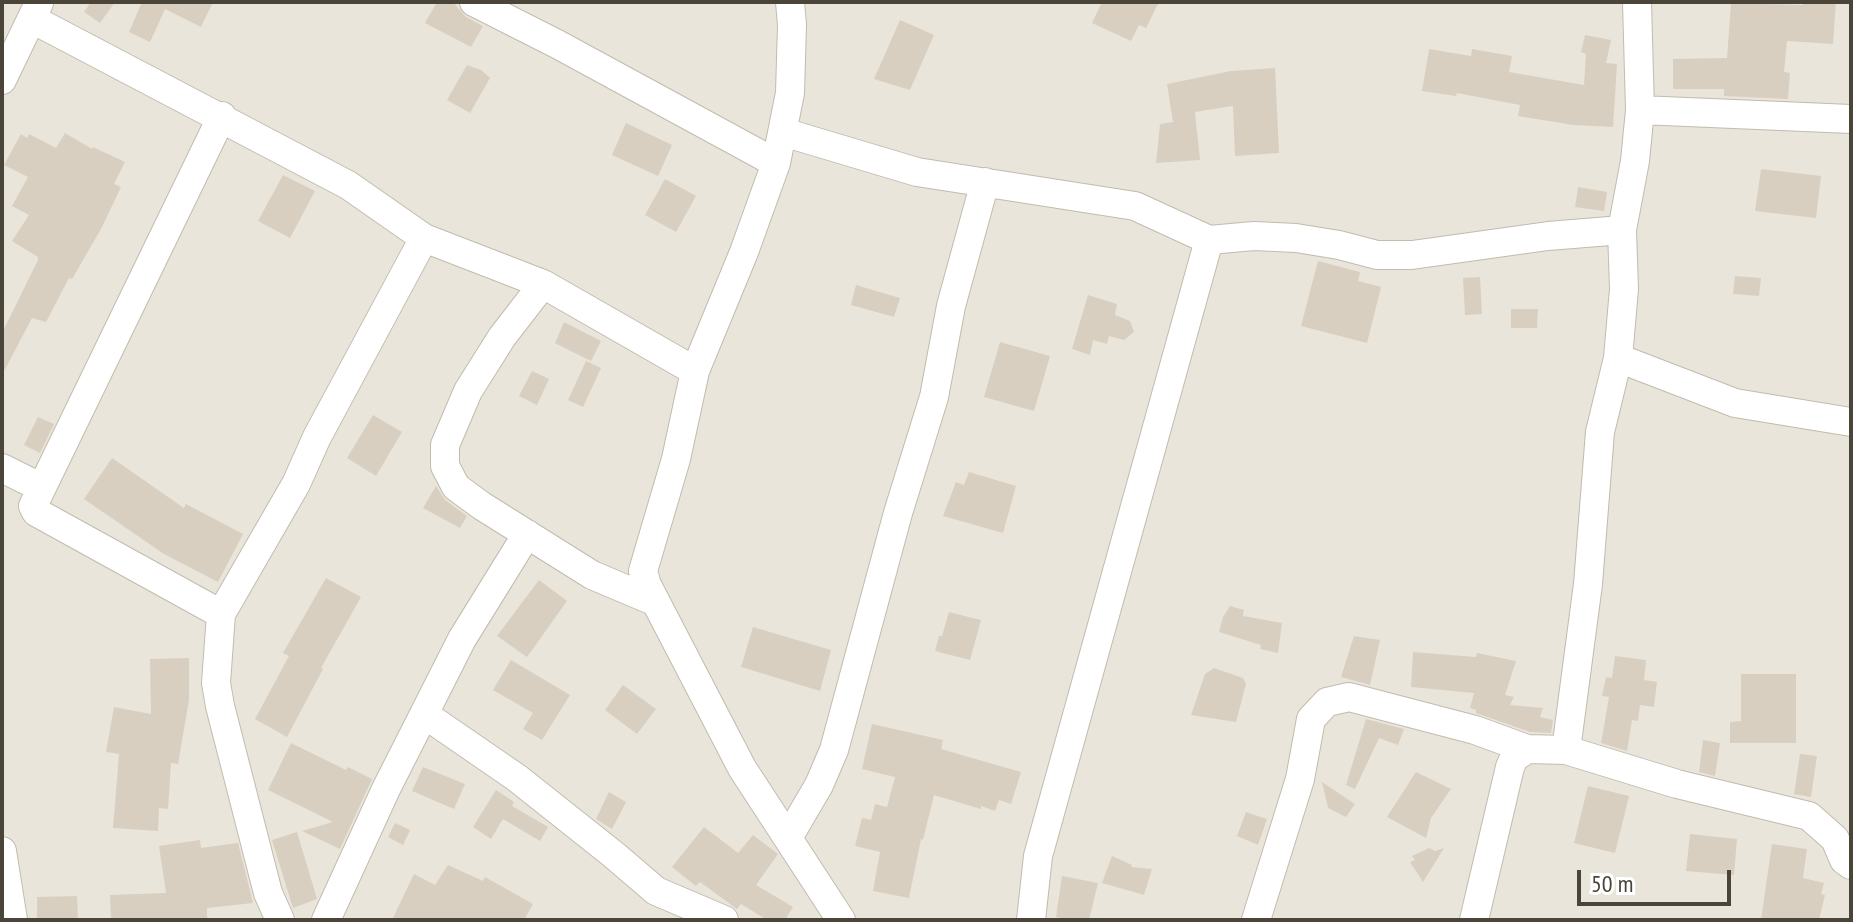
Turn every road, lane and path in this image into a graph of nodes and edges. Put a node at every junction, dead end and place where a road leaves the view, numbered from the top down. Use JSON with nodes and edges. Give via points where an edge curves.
{"nodes":[{"id":1,"x":474,"y":2,"type":"edge"},
{"id":2,"x":790,"y":2,"type":"edge"},
{"id":3,"x":1637,"y":2,"type":"edge"},
{"id":4,"x":36,"y":10,"type":"edge"},
{"id":5,"x":2,"y":80,"type":"edge"},
{"id":6,"x":1640,"y":110,"type":"junction"},
{"id":7,"x":222,"y":116,"type":"junction"},
{"id":8,"x":1851,"y":119,"type":"edge"},
{"id":9,"x":783,"y":132,"type":"junction"},
{"id":10,"x":776,"y":163,"type":"junction"},
{"id":11,"x":985,"y":182,"type":"junction"},
{"id":12,"x":1622,"y":230,"type":"junction"},
{"id":13,"x":424,"y":238,"type":"junction"},
{"id":14,"x":1209,"y":240,"type":"junction"},
{"id":15,"x":543,"y":284,"type":"junction"},
{"id":16,"x":1618,"y":358,"type":"junction"},
{"id":17,"x":695,"y":371,"type":"junction"},
{"id":18,"x":1851,"y":422,"type":"edge"},
{"id":19,"x":2,"y":468,"type":"edge"},
{"id":20,"x":40,"y":487,"type":"junction"},
{"id":21,"x":527,"y":534,"type":"junction"},
{"id":22,"x":656,"y":602,"type":"junction"},
{"id":23,"x":221,"y":614,"type":"junction"},
{"id":24,"x":424,"y":714,"type":"junction"},
{"id":25,"x":1527,"y":749,"type":"junction"},
{"id":26,"x":1566,"y":750,"type":"junction"},
{"id":27,"x":788,"y":838,"type":"junction"},
{"id":28,"x":2,"y":851,"type":"edge"},
{"id":29,"x":1851,"y":865,"type":"edge"},
{"id":30,"x":13,"y":920,"type":"edge"},
{"id":31,"x":280,"y":920,"type":"edge"},
{"id":32,"x":326,"y":920,"type":"edge"},
{"id":33,"x":724,"y":920,"type":"edge"},
{"id":34,"x":841,"y":920,"type":"edge"},
{"id":35,"x":1031,"y":920,"type":"edge"},
{"id":36,"x":1256,"y":920,"type":"edge"},
{"id":37,"x":1474,"y":920,"type":"edge"}],
"edges":[{"from":1,"to":10,"type":"street"},
{"from":2,"to":9,"type":"street","via":[[790,93]]},
{"from":3,"to":6,"type":"street"},
{"from":4,"to":5,"type":"street"},
{"from":4,"to":7,"type":"street"},
{"from":6,"to":8,"type":"street"},
{"from":6,"to":12,"type":"street"},
{"from":7,"to":13,"type":"street","via":[[348,185]]},
{"from":7,"to":20,"type":"street"},
{"from":9,"to":10,"type":"street"},
{"from":9,"to":11,"type":"street","via":[[917,172]]},
{"from":10,"to":17,"type":"street"},
{"from":11,"to":14,"type":"street","via":[[1135,206]]},
{"from":11,"to":27,"type":"street","via":[[951,306],[934,397],[834,750]]},
{"from":12,"to":14,"type":"street","via":[[1412,255],[1377,255],[1296,238]]},
{"from":12,"to":16,"type":"street"},
{"from":13,"to":15,"type":"street"},
{"from":13,"to":23,"type":"street","via":[[296,484]]},
{"from":14,"to":35,"type":"street","via":[[1038,856]]},
{"from":15,"to":17,"type":"street"},
{"from":15,"to":21,"type":"street","via":[[468,391],[445,445],[445,466],[456,487]]},
{"from":16,"to":18,"type":"street","via":[[1735,403]]},
{"from":16,"to":26,"type":"street","via":[[1600,432],[1588,584]]},
{"from":17,"to":22,"type":"street","via":[[676,459],[644,560]]},
{"from":19,"to":20,"type":"street"},
{"from":20,"to":23,"type":"street","via":[[33,503],[36,512]]},
{"from":21,"to":22,"type":"street","via":[[592,575]]},
{"from":21,"to":24,"type":"street","via":[[462,639]]},
{"from":22,"to":27,"type":"street","via":[[742,768]]},
{"from":23,"to":31,"type":"street","via":[[216,683],[220,706],[268,893]]},
{"from":24,"to":32,"type":"street"},
{"from":24,"to":33,"type":"street","via":[[517,778],[656,891]]},
{"from":25,"to":26,"type":"street"},
{"from":25,"to":36,"type":"street","via":[[1349,697],[1327,702],[1311,719],[1300,779]]},
{"from":25,"to":37,"type":"street","via":[[1510,767]]},
{"from":26,"to":29,"type":"street","via":[[1809,816],[1835,839]]},
{"from":27,"to":34,"type":"street"},
{"from":28,"to":30,"type":"street"}]}
